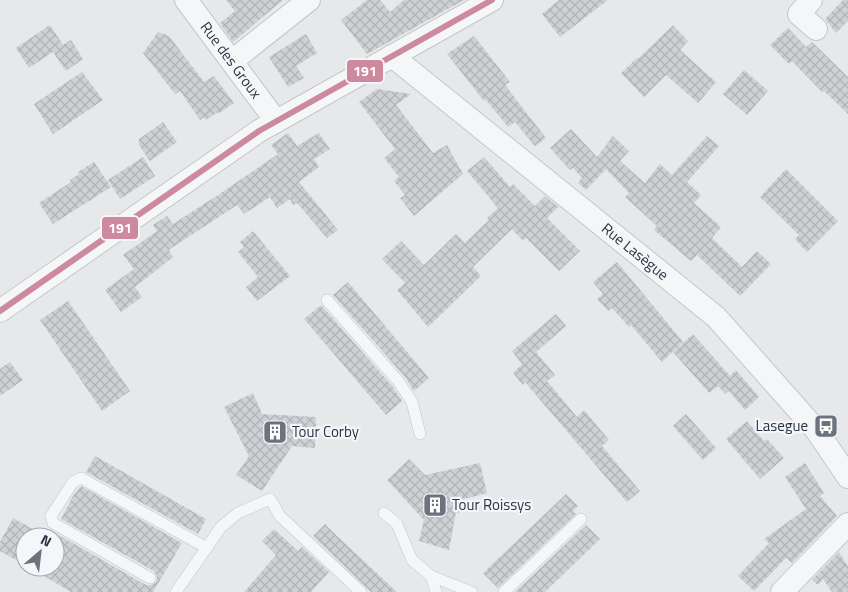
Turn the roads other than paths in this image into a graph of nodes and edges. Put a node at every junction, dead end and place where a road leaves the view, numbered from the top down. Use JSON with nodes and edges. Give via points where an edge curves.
{"nodes":[{"id":1,"x":186,"y":0,"type":"edge"},
{"id":2,"x":309,"y":0,"type":"edge"},
{"id":3,"x":492,"y":0,"type":"edge"},
{"id":4,"x":811,"y":0,"type":"edge"},
{"id":5,"x":816,"y":29,"type":"dead end"},
{"id":6,"x":392,"y":56,"type":"junction"},
{"id":7,"x":232,"y":61,"type":"junction"},
{"id":8,"x":276,"y":121,"type":"junction"},
{"id":9,"x":327,"y":300,"type":"dead end"},
{"id":10,"x":3,"y":303,"type":"edge"},
{"id":11,"x":420,"y":434,"type":"dead end"},
{"id":12,"x":848,"y":477,"type":"edge"},
{"id":13,"x":384,"y":513,"type":"dead end"},
{"id":14,"x":581,"y":519,"type":"dead end"},
{"id":15,"x":848,"y":524,"type":"edge"},
{"id":16,"x":207,"y":548,"type":"junction"},
{"id":17,"x":431,"y":576,"type":"junction"},
{"id":18,"x":150,"y":578,"type":"dead end"},
{"id":19,"x":786,"y":591,"type":"edge"},
{"id":20,"x":176,"y":592,"type":"edge"},
{"id":21,"x":361,"y":592,"type":"edge"},
{"id":22,"x":436,"y":592,"type":"edge"},
{"id":23,"x":472,"y":592,"type":"edge"},
{"id":24,"x":504,"y":592,"type":"edge"}],
"edges":[{"from":1,"to":7,"type":"street","name":"Rue des Groux"},
{"from":2,"to":7,"type":"street"},
{"from":3,"to":6,"type":"street"},
{"from":4,"to":5,"type":"street","via":[[799,14]]},
{"from":6,"to":8,"type":"street"},
{"from":6,"to":12,"type":"street","name":"Rue Lasègue","via":[[716,317],[817,431]]},
{"from":7,"to":8,"type":"street","name":"Rue des Groux"},
{"from":8,"to":10,"type":"street"},
{"from":9,"to":11,"type":"lane","via":[[399,382],[412,402]]},
{"from":13,"to":17,"type":"lane","via":[[396,524],[412,560]]},
{"from":14,"to":24,"type":"lane"},
{"from":15,"to":19,"type":"street"},
{"from":16,"to":18,"type":"lane","via":[[81,478],[73,482],[51,516],[53,523]]},
{"from":16,"to":20,"type":"lane"},
{"from":16,"to":21,"type":"lane","via":[[222,527],[238,513],[270,500],[280,516]]},
{"from":17,"to":22,"type":"lane"},
{"from":17,"to":23,"type":"lane"}]}
